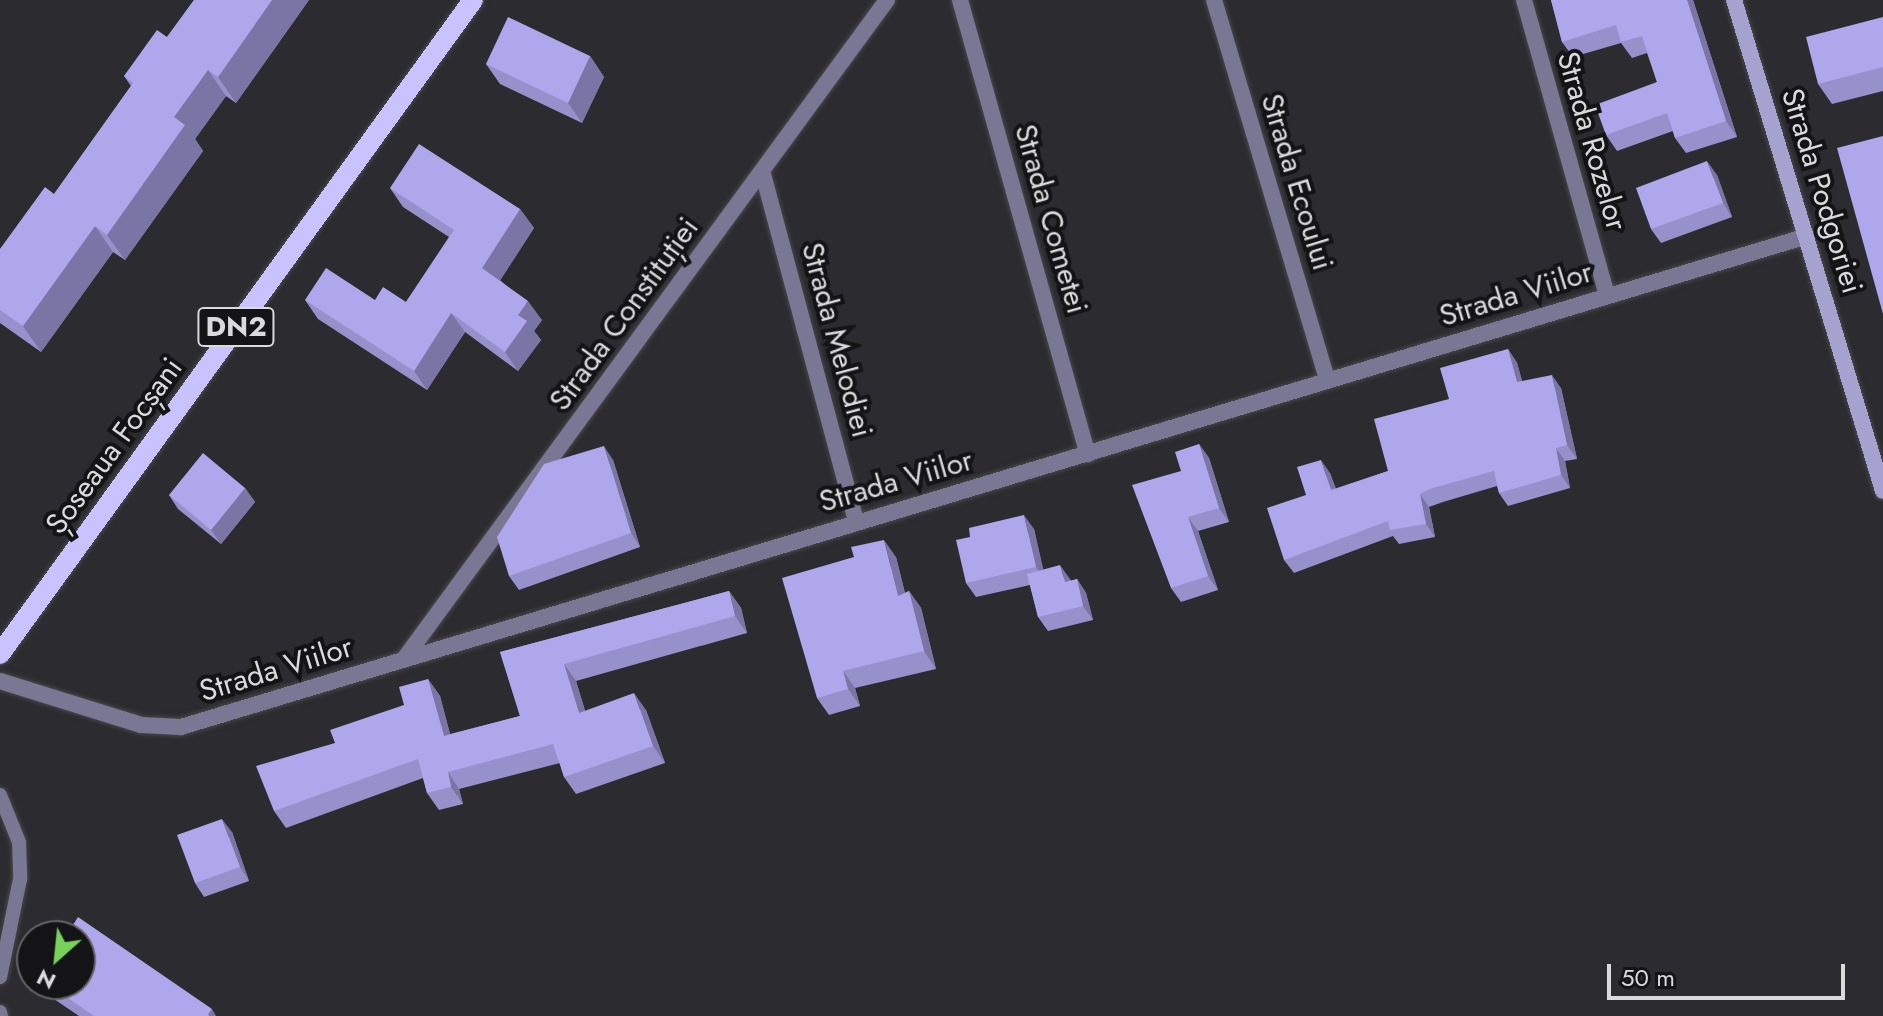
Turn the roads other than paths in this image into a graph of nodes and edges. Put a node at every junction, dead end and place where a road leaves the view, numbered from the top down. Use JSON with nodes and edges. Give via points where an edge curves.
{"nodes":[{"id":1,"x":473,"y":0,"type":"edge"},
{"id":2,"x":887,"y":0,"type":"edge"},
{"id":3,"x":960,"y":0,"type":"edge"},
{"id":4,"x":1214,"y":0,"type":"edge"},
{"id":5,"x":1524,"y":0,"type":"edge"},
{"id":6,"x":1734,"y":0,"type":"edge"},
{"id":7,"x":763,"y":174,"type":"junction"},
{"id":8,"x":1807,"y":236,"type":"junction"},
{"id":9,"x":1607,"y":296,"type":"junction"},
{"id":10,"x":1327,"y":380,"type":"junction"},
{"id":11,"x":1088,"y":454,"type":"junction"},
{"id":12,"x":1883,"y":491,"type":"edge"},
{"id":13,"x":856,"y":522,"type":"junction"},
{"id":14,"x":0,"y":654,"type":"edge"},
{"id":15,"x":404,"y":659,"type":"junction"},
{"id":16,"x":0,"y":681,"type":"edge"},
{"id":17,"x":0,"y":795,"type":"edge"},
{"id":18,"x":0,"y":977,"type":"edge"}],
"edges":[{"from":1,"to":14,"type":"main road","name":"Șoseaua Focșani","number":"DN2"},
{"from":2,"to":7,"type":"street","name":"Strada Constituției"},
{"from":3,"to":11,"type":"street","name":"Strada Cometei"},
{"from":4,"to":10,"type":"street","name":"Strada Ecoului"},
{"from":5,"to":9,"type":"street","name":"Strada Rozelor"},
{"from":6,"to":8,"type":"street","name":"Strada Podgoriei"},
{"from":7,"to":13,"type":"street","name":"Strada Melodiei"},
{"from":7,"to":15,"type":"street","name":"Strada Constituției"},
{"from":8,"to":9,"type":"street","name":"Strada Viilor"},
{"from":8,"to":12,"type":"street","name":"Strada Podgoriei"},
{"from":9,"to":10,"type":"street","name":"Strada Viilor"},
{"from":10,"to":11,"type":"street","name":"Strada Viilor"},
{"from":11,"to":13,"type":"street","name":"Strada Viilor"},
{"from":13,"to":15,"type":"street","name":"Strada Viilor"},
{"from":15,"to":16,"type":"street","name":"Strada Viilor","via":[[167,728]]},
{"from":17,"to":18,"type":"lane","via":[[19,842],[20,879]]}]}
